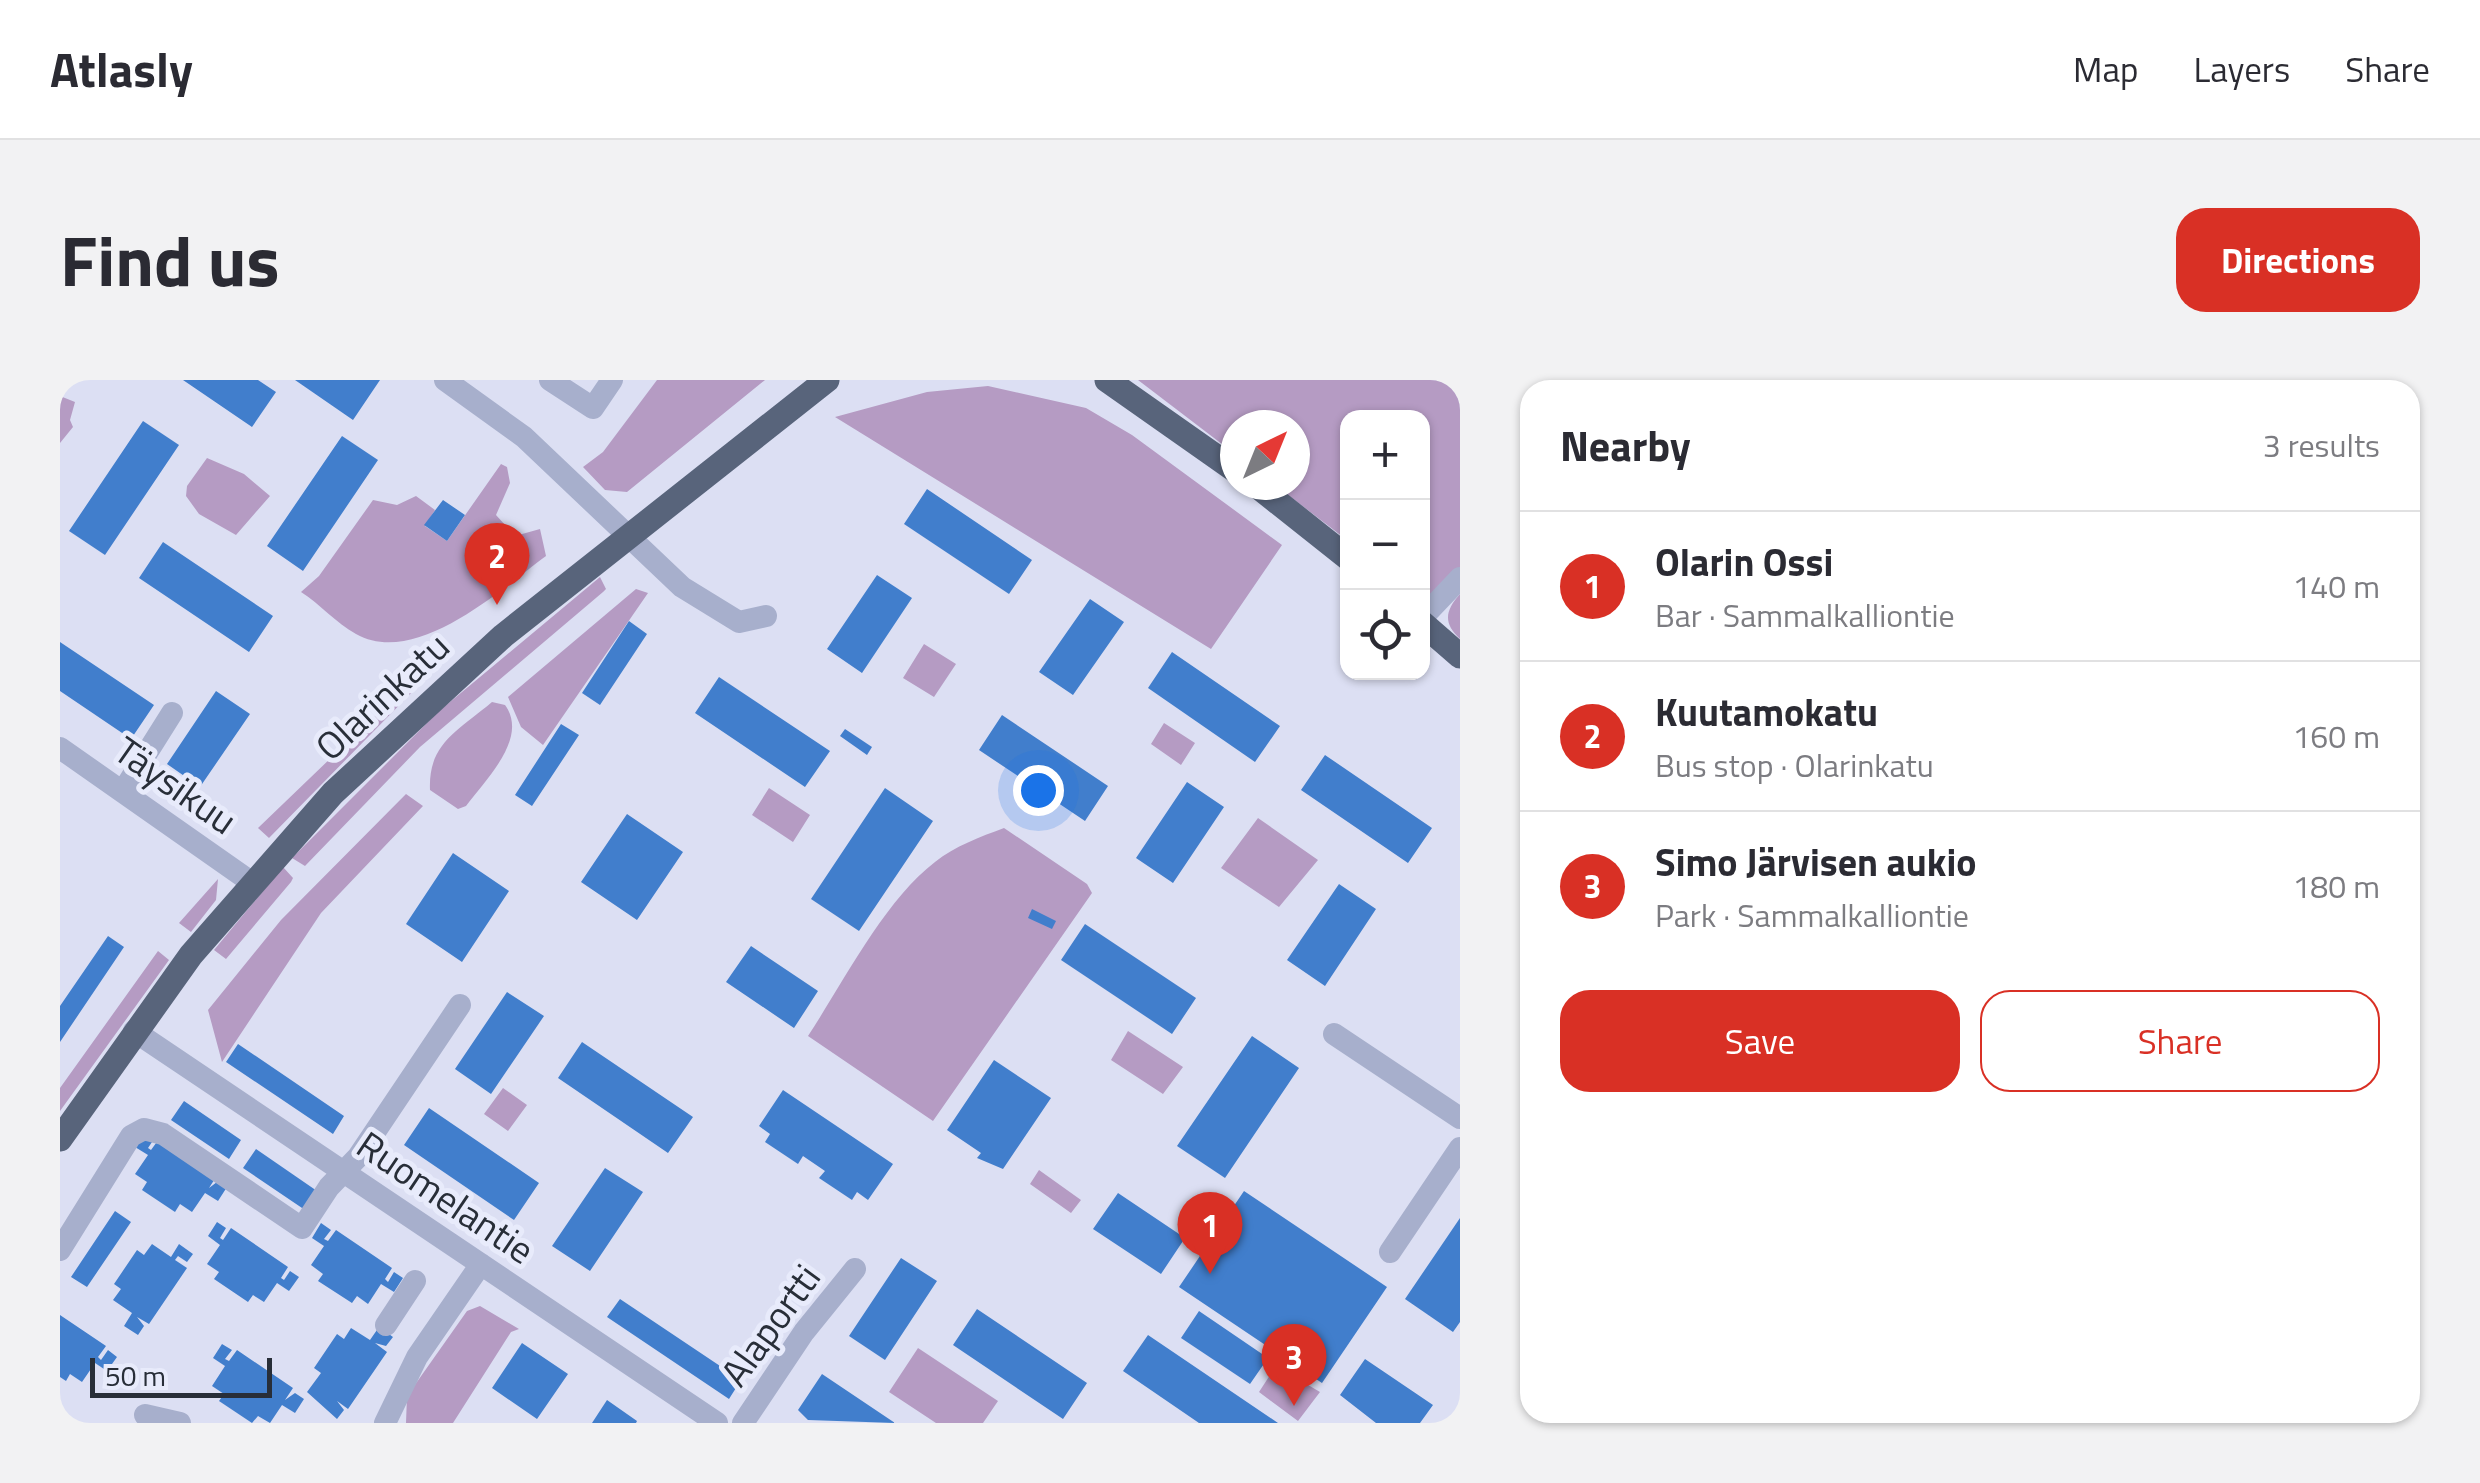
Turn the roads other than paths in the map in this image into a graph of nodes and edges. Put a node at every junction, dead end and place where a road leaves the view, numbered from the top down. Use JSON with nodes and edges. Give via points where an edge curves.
{"nodes":[{"id":1,"x":445,"y":380,"type":"edge"},
{"id":2,"x":550,"y":380,"type":"edge"},
{"id":3,"x":612,"y":380,"type":"edge"},
{"id":4,"x":827,"y":380,"type":"edge"},
{"id":5,"x":1107,"y":380,"type":"edge"},
{"id":6,"x":1220,"y":459,"type":"edge"},
{"id":7,"x":1275,"y":500,"type":"edge"},
{"id":8,"x":628,"y":535,"type":"junction"},
{"id":9,"x":1340,"y":552,"type":"edge"},
{"id":10,"x":1460,"y":578,"type":"edge"},
{"id":11,"x":1430,"y":611,"type":"edge"},
{"id":12,"x":766,"y":616,"type":"dead end"},
{"id":13,"x":1430,"y":628,"type":"edge"},
{"id":14,"x":1460,"y":656,"type":"edge"},
{"id":15,"x":172,"y":713,"type":"dead end"},
{"id":16,"x":60,"y":748,"type":"edge"},
{"id":17,"x":123,"y":790,"type":"junction"},
{"id":18,"x":250,"y":882,"type":"junction"},
{"id":19,"x":460,"y":1005,"type":"dead end"},
{"id":20,"x":134,"y":1030,"type":"junction"},
{"id":21,"x":1334,"y":1034,"type":"dead end"},
{"id":22,"x":1460,"y":1118,"type":"edge"},
{"id":23,"x":60,"y":1138,"type":"edge"},
{"id":24,"x":1460,"y":1148,"type":"edge"},
{"id":25,"x":346,"y":1172,"type":"junction"},
{"id":26,"x":60,"y":1250,"type":"edge"},
{"id":27,"x":1390,"y":1252,"type":"dead end"},
{"id":28,"x":481,"y":1264,"type":"junction"},
{"id":29,"x":855,"y":1269,"type":"dead end"},
{"id":30,"x":415,"y":1281,"type":"dead end"},
{"id":31,"x":401,"y":1302,"type":"junction"},
{"id":32,"x":386,"y":1325,"type":"dead end"},
{"id":33,"x":436,"y":1326,"type":"junction"},
{"id":34,"x":144,"y":1414,"type":"dead end"},
{"id":35,"x":180,"y":1423,"type":"edge"},
{"id":36,"x":385,"y":1423,"type":"edge"},
{"id":37,"x":717,"y":1423,"type":"edge"},
{"id":38,"x":743,"y":1423,"type":"edge"}],
"edges":[{"from":1,"to":8,"type":"street","via":[[524,437]]},
{"from":2,"to":3,"type":"street","via":[[593,408]]},
{"from":4,"to":8,"type":"main road","name":"Olarinkatu"},
{"from":5,"to":6,"type":"main road"},
{"from":7,"to":9,"type":"main road"},
{"from":8,"to":12,"type":"street","via":[[682,587],[739,622]]},
{"from":8,"to":18,"type":"main road","name":"Olarinkatu","via":[[390,736]]},
{"from":10,"to":11,"type":"street"},
{"from":13,"to":14,"type":"main road"},
{"from":15,"to":17,"type":"street"},
{"from":16,"to":17,"type":"street","name":"Täysikuu"},
{"from":17,"to":18,"type":"street","name":"Täysikuu"},
{"from":18,"to":20,"type":"main road","name":"Olarinkatu"},
{"from":19,"to":25,"type":"street"},
{"from":20,"to":23,"type":"main road","name":"Olarinkatu"},
{"from":20,"to":25,"type":"street","name":"Ruomelantie"},
{"from":21,"to":22,"type":"street"},
{"from":24,"to":27,"type":"street"},
{"from":25,"to":26,"type":"street","via":[[302,1228],[163,1134],[144,1130],[131,1136]]},
{"from":25,"to":28,"type":"street","name":"Ruomelantie"},
{"from":28,"to":33,"type":"street"},
{"from":28,"to":37,"type":"street","name":"Ruomelantie"},
{"from":29,"to":38,"type":"street","name":"Alaportti"},
{"from":30,"to":31,"type":"street"},
{"from":31,"to":32,"type":"street"},
{"from":31,"to":33,"type":"street"},
{"from":33,"to":36,"type":"street"},
{"from":34,"to":35,"type":"street"}]}
